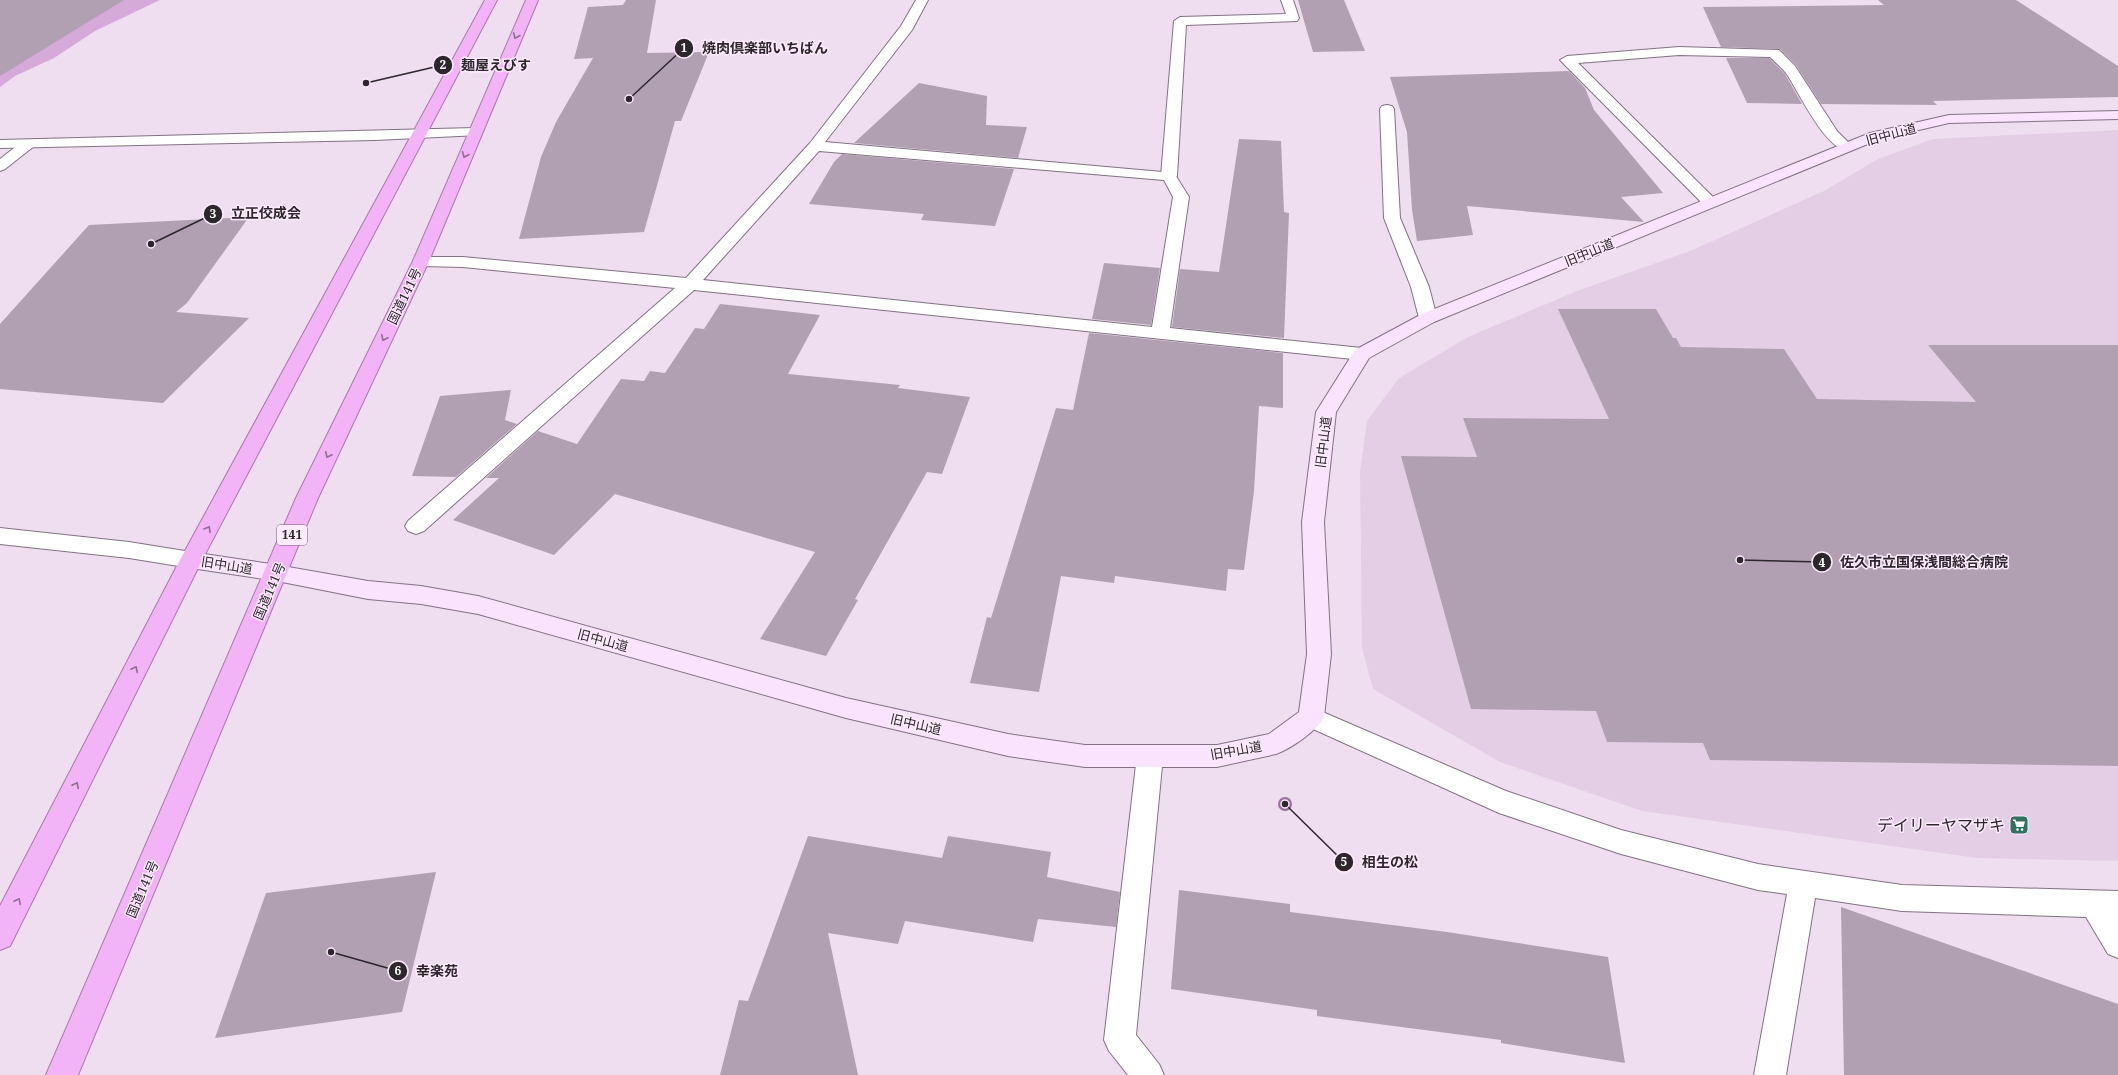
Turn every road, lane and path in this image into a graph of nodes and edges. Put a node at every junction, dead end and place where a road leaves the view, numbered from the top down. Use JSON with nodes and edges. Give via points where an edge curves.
{"nodes":[{"id":1,"x":491,"y":0,"type":"edge"},
{"id":2,"x":532,"y":0,"type":"edge"},
{"id":3,"x":922,"y":0,"type":"edge"},
{"id":4,"x":1287,"y":0,"type":"edge"},
{"id":5,"x":1387,"y":109,"type":"dead end"},
{"id":6,"x":2118,"y":115,"type":"edge"},
{"id":7,"x":475,"y":132,"type":"junction"},
{"id":8,"x":417,"y":134,"type":"junction"},
{"id":9,"x":0,"y":144,"type":"edge"},
{"id":10,"x":28,"y":144,"type":"junction"},
{"id":11,"x":815,"y":146,"type":"junction"},
{"id":12,"x":1846,"y":147,"type":"junction"},
{"id":13,"x":0,"y":166,"type":"edge"},
{"id":14,"x":1169,"y":176,"type":"junction"},
{"id":15,"x":1710,"y":202,"type":"junction"},
{"id":16,"x":421,"y":261,"type":"junction"},
{"id":17,"x":690,"y":284,"type":"junction"},
{"id":18,"x":1428,"y":318,"type":"junction"},
{"id":19,"x":1160,"y":333,"type":"junction"},
{"id":20,"x":1362,"y":354,"type":"junction"},
{"id":21,"x":416,"y":526,"type":"dead end"},
{"id":22,"x":0,"y":536,"type":"edge"},
{"id":23,"x":191,"y":560,"type":"junction"},
{"id":24,"x":277,"y":573,"type":"junction"},
{"id":25,"x":1311,"y":717,"type":"junction"},
{"id":26,"x":1150,"y":756,"type":"junction"},
{"id":27,"x":1803,"y":884,"type":"junction"},
{"id":28,"x":2106,"y":903,"type":"edge"},
{"id":29,"x":0,"y":936,"type":"edge"},
{"id":30,"x":2118,"y":944,"type":"edge"},
{"id":31,"x":62,"y":1075,"type":"edge"},
{"id":32,"x":1148,"y":1075,"type":"edge"},
{"id":33,"x":1770,"y":1075,"type":"edge"}],
"edges":[{"from":1,"to":8,"type":"highway"},
{"from":2,"to":7,"type":"highway","name":"国道141号","number":"141","one_way":true},
{"from":3,"to":11,"type":"street","via":[[907,27]]},
{"from":4,"to":14,"type":"street","via":[[1293,18],[1180,21]]},
{"from":5,"to":18,"type":"street","via":[[1392,218],[1420,287]]},
{"from":6,"to":12,"type":"main road","name":"旧中山道","via":[[1949,119],[1875,136]]},
{"from":7,"to":8,"type":"street"},
{"from":7,"to":16,"type":"highway","name":"国道141号","number":"141","one_way":true},
{"from":8,"to":10,"type":"street"},
{"from":23,"to":8,"type":"highway","one_way":true},
{"from":9,"to":10,"type":"street"},
{"from":10,"to":13,"type":"street"},
{"from":11,"to":14,"type":"street"},
{"from":11,"to":17,"type":"street"},
{"from":12,"to":15,"type":"main road","name":"旧中山道"},
{"from":12,"to":15,"type":"street","via":[[1831,134],[1790,69],[1774,53],[1680,50],[1567,60]]},
{"from":14,"to":19,"type":"street","via":[[1180,197]]},
{"from":15,"to":18,"type":"main road","name":"旧中山道"},
{"from":16,"to":17,"type":"street","via":[[463,262]]},
{"from":16,"to":24,"type":"highway","name":"国道141号","number":"141","one_way":true,"via":[[307,498]]},
{"from":17,"to":19,"type":"street"},
{"from":17,"to":21,"type":"street"},
{"from":18,"to":20,"type":"main road","name":"旧中山道"},
{"from":19,"to":20,"type":"street"},
{"from":20,"to":25,"type":"main road","name":"旧中山道","via":[[1326,412],[1313,522],[1319,654]]},
{"from":22,"to":23,"type":"street","name":"旧中山道","via":[[129,550]]},
{"from":23,"to":24,"type":"main road","name":"旧中山道"},
{"from":29,"to":23,"type":"highway","one_way":true},
{"from":24,"to":26,"type":"main road","name":"旧中山道","via":[[368,590],[421,594],[478,605],[846,708],[1008,745],[1085,756]]},
{"from":24,"to":31,"type":"highway","name":"国道141号","number":"141"},
{"from":25,"to":26,"type":"main road","name":"旧中山道","via":[[1276,743],[1217,756]]},
{"from":25,"to":27,"type":"street","via":[[1499,801],[1621,842],[1758,877]]},
{"from":26,"to":32,"type":"street","via":[[1120,1040]]},
{"from":27,"to":28,"type":"street","via":[[1902,898]]},
{"from":27,"to":33,"type":"street"},
{"from":28,"to":30,"type":"street"}]}
